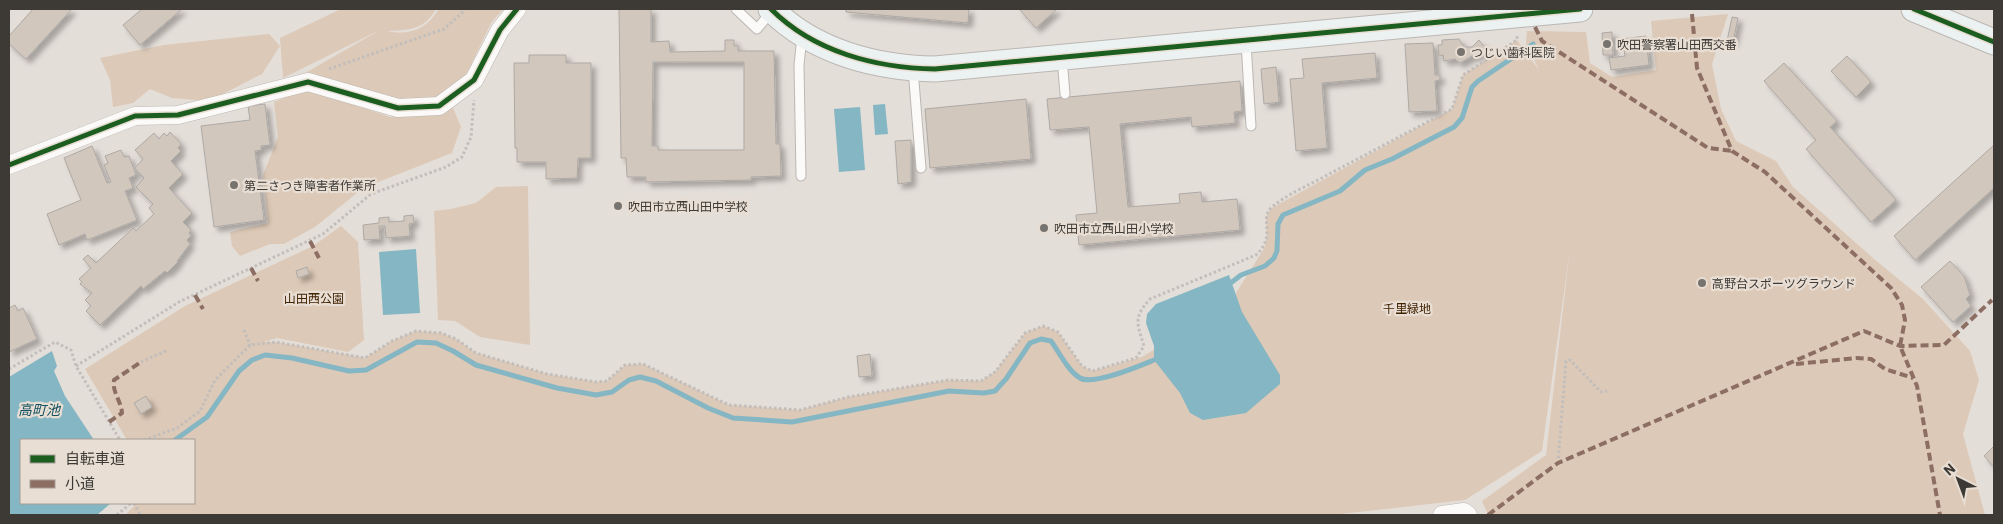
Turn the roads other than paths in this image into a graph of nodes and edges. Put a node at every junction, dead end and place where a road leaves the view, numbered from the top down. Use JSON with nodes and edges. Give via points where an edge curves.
{"nodes":[{"id":1,"x":517,"y":9,"type":"edge"},
{"id":2,"x":736,"y":9,"type":"edge"},
{"id":3,"x":1580,"y":9,"type":"edge"},
{"id":4,"x":1914,"y":9,"type":"edge"},
{"id":5,"x":772,"y":10,"type":"edge"},
{"id":6,"x":802,"y":33,"type":"junction"},
{"id":7,"x":1246,"y":40,"type":"junction"},
{"id":8,"x":1994,"y":42,"type":"edge"},
{"id":9,"x":1062,"y":58,"type":"junction"},
{"id":10,"x":913,"y":68,"type":"junction"},
{"id":11,"x":1064,"y":94,"type":"dead end"},
{"id":12,"x":1252,"y":126,"type":"dead end"},
{"id":13,"x":10,"y":163,"type":"edge"},
{"id":14,"x":921,"y":168,"type":"dead end"},
{"id":15,"x":801,"y":176,"type":"dead end"},
{"id":16,"x":1442,"y":515,"type":"edge"},
{"id":17,"x":1468,"y":515,"type":"edge"}],
"edges":[{"from":1,"to":13,"type":"street","via":[[500,30],[474,80],[439,106],[398,108],[308,82],[178,115],[134,116]]},
{"from":2,"to":5,"type":"lane","via":[[756,29]]},
{"from":3,"to":7,"type":"street"},
{"from":4,"to":8,"type":"street"},
{"from":5,"to":6,"type":"street"},
{"from":6,"to":10,"type":"street","via":[[871,63]]},
{"from":6,"to":15,"type":"lane","via":[[799,65]]},
{"from":7,"to":9,"type":"street"},
{"from":7,"to":12,"type":"lane"},
{"from":9,"to":10,"type":"street"},
{"from":9,"to":11,"type":"lane"},
{"from":10,"to":14,"type":"lane"},
{"from":16,"to":17,"type":"street","via":[[1464,512]]}]}
